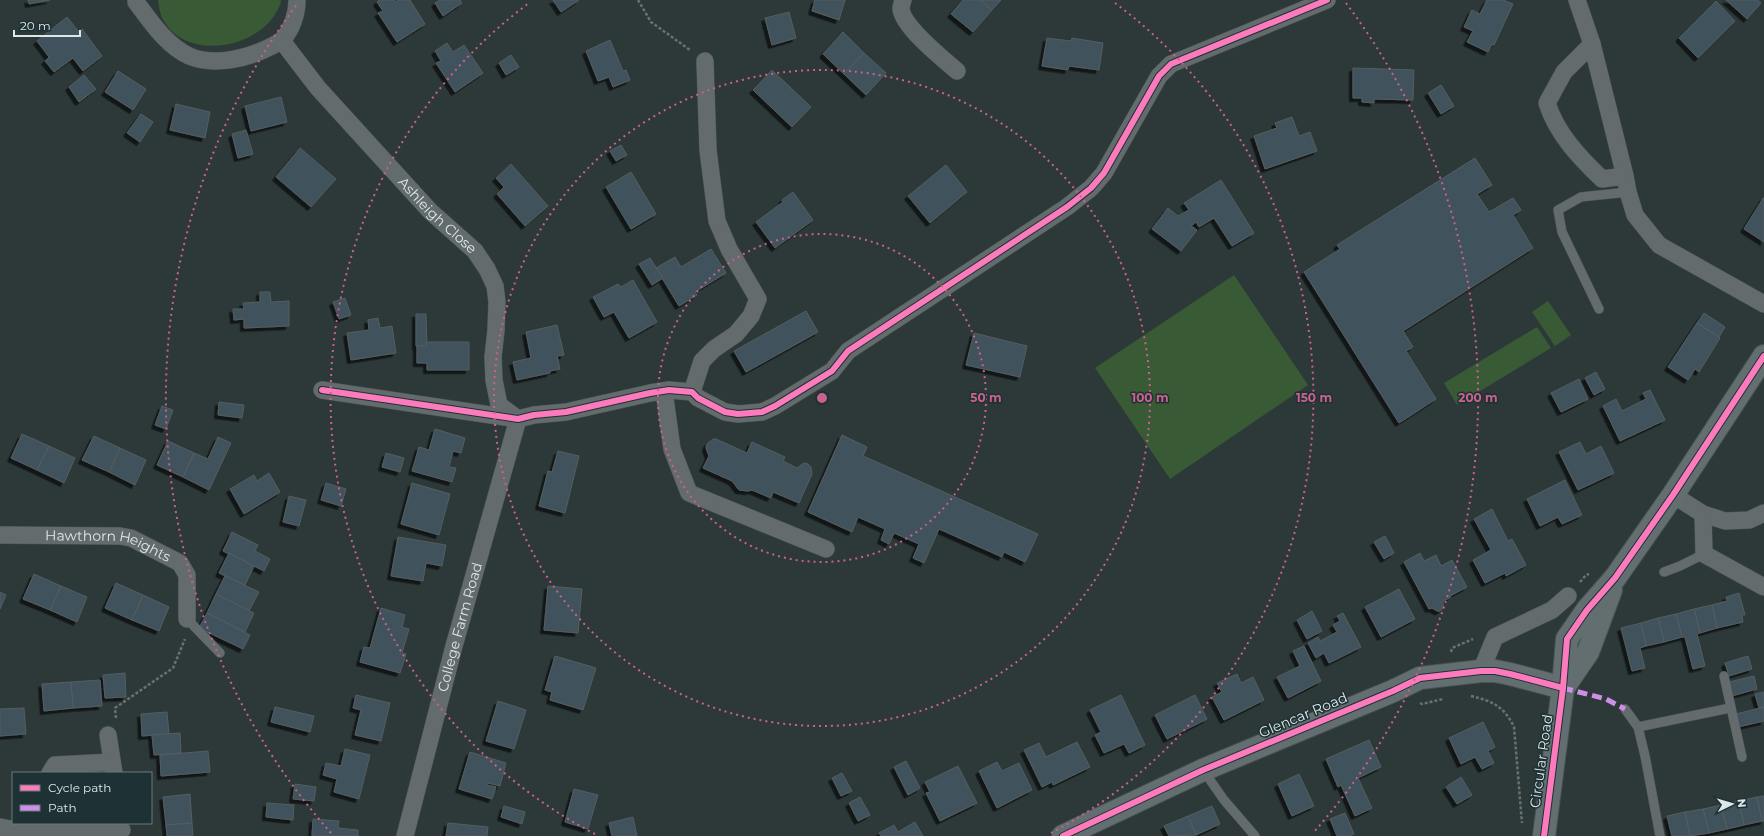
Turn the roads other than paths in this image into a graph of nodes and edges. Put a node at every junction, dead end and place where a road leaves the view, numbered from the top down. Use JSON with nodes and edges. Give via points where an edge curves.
{"nodes":[{"id":1,"x":297,"y":0,"type":"edge"},
{"id":2,"x":903,"y":0,"type":"edge"},
{"id":3,"x":1327,"y":0,"type":"edge"},
{"id":4,"x":1577,"y":0,"type":"edge"},
{"id":5,"x":136,"y":2,"type":"dead end"},
{"id":6,"x":282,"y":41,"type":"junction"},
{"id":7,"x":1592,"y":44,"type":"junction"},
{"id":8,"x":705,"y":61,"type":"road end"},
{"id":9,"x":957,"y":71,"type":"dead end"},
{"id":10,"x":1626,"y":184,"type":"junction"},
{"id":11,"x":1764,"y":304,"type":"edge"},
{"id":12,"x":1599,"y":309,"type":"dead end"},
{"id":13,"x":1764,"y":356,"type":"edge"},
{"id":14,"x":322,"y":390,"type":"dead end"},
{"id":15,"x":664,"y":391,"type":"junction"},
{"id":16,"x":692,"y":392,"type":"junction"},
{"id":17,"x":518,"y":419,"type":"junction"},
{"id":18,"x":1674,"y":495,"type":"junction"},
{"id":19,"x":1764,"y":513,"type":"edge"},
{"id":20,"x":1703,"y":514,"type":"junction"},
{"id":21,"x":0,"y":535,"type":"edge"},
{"id":22,"x":826,"y":549,"type":"dead end"},
{"id":23,"x":1704,"y":554,"type":"junction"},
{"id":24,"x":1664,"y":572,"type":"dead end"},
{"id":25,"x":1764,"y":586,"type":"edge"},
{"id":26,"x":1568,"y":596,"type":"dead end"},
{"id":27,"x":187,"y":619,"type":"joint"},
{"id":28,"x":220,"y":652,"type":"dead end"},
{"id":29,"x":1481,"y":671,"type":"junction"},
{"id":30,"x":1724,"y":676,"type":"dead end"},
{"id":31,"x":1563,"y":688,"type":"junction"},
{"id":32,"x":1730,"y":708,"type":"junction"},
{"id":33,"x":1625,"y":709,"type":"dead end"},
{"id":34,"x":1638,"y":727,"type":"junction"},
{"id":35,"x":108,"y":735,"type":"road end"},
{"id":36,"x":1742,"y":757,"type":"dead end"},
{"id":37,"x":113,"y":767,"type":"edge"},
{"id":38,"x":1203,"y":770,"type":"junction"},
{"id":39,"x":51,"y":772,"type":"edge"},
{"id":40,"x":0,"y":827,"type":"edge"},
{"id":41,"x":31,"y":829,"type":"edge"},
{"id":42,"x":122,"y":830,"type":"edge"},
{"id":43,"x":1087,"y":831,"type":"edge"},
{"id":44,"x":405,"y":836,"type":"edge"},
{"id":45,"x":1063,"y":836,"type":"edge"},
{"id":46,"x":1255,"y":836,"type":"edge"},
{"id":47,"x":1544,"y":836,"type":"edge"},
{"id":48,"x":1660,"y":836,"type":"edge"}],
"edges":[{"from":1,"to":6,"type":"street","via":[[291,28]]},
{"from":2,"to":9,"type":"street","via":[[901,10],[909,25]]},
{"from":3,"to":16,"type":"street","via":[[1171,64],[1159,76],[1104,173],[1091,188],[1067,207],[848,351],[832,371],[762,412],[725,412],[698,398]]},
{"from":4,"to":7,"type":"street"},
{"from":5,"to":6,"type":"street","via":[[174,48],[190,56],[207,60],[227,60],[249,56]]},
{"from":6,"to":17,"type":"street","name":"Ashleigh Close","via":[[318,88],[430,211],[476,251],[495,286],[497,302],[493,356],[499,405]]},
{"from":7,"to":10,"type":"street"},
{"from":7,"to":10,"type":"street","via":[[1564,72],[1547,103],[1552,119],[1578,156],[1602,179]]},
{"from":8,"to":16,"type":"street","via":[[708,150],[717,221],[729,249],[758,299],[751,316],[736,334],[702,361]]},
{"from":10,"to":11,"type":"street","via":[[1635,215],[1659,245]]},
{"from":10,"to":12,"type":"lane","via":[[1581,197],[1558,210],[1562,232]]},
{"from":13,"to":18,"type":"street","name":"Circular Road"},
{"from":14,"to":17,"type":"street"},
{"from":15,"to":16,"type":"street"},
{"from":15,"to":17,"type":"street","via":[[566,412]]},
{"from":15,"to":22,"type":"street","via":[[672,449],[689,493]]},
{"from":17,"to":44,"type":"street","name":"College Farm Road","via":[[454,646]]},
{"from":18,"to":20,"type":"street"},
{"from":18,"to":31,"type":"street","name":"Circular Road","via":[[1615,578],[1587,610],[1567,639]]},
{"from":19,"to":20,"type":"street","via":[[1749,520],[1725,521]]},
{"from":20,"to":23,"type":"street"},
{"from":21,"to":27,"type":"street","name":"Hawthorn Heights","via":[[131,538],[180,563],[187,575]]},
{"from":23,"to":24,"type":"lane"},
{"from":23,"to":25,"type":"street"},
{"from":26,"to":29,"type":"street","via":[[1552,610],[1495,637]]},
{"from":27,"to":28,"type":"lane"},
{"from":29,"to":31,"type":"street","name":"Glencar Road","via":[[1510,674]]},
{"from":29,"to":38,"type":"street","name":"Glencar Road","via":[[1420,678]]},
{"from":30,"to":32,"type":"lane"},
{"from":31,"to":47,"type":"street","name":"Circular Road"},
{"from":32,"to":34,"type":"lane"},
{"from":32,"to":36,"type":"lane"},
{"from":33,"to":34,"type":"lane"},
{"from":34,"to":48,"type":"lane"},
{"from":35,"to":37,"type":"street"},
{"from":37,"to":39,"type":"street","via":[[55,765]]},
{"from":38,"to":43,"type":"street","name":"Glencar Road"},
{"from":38,"to":46,"type":"lane","via":[[1224,800]]},
{"from":40,"to":41,"type":"street"},
{"from":41,"to":42,"type":"street"},
{"from":43,"to":45,"type":"street","name":"Glencar Road"}]}
